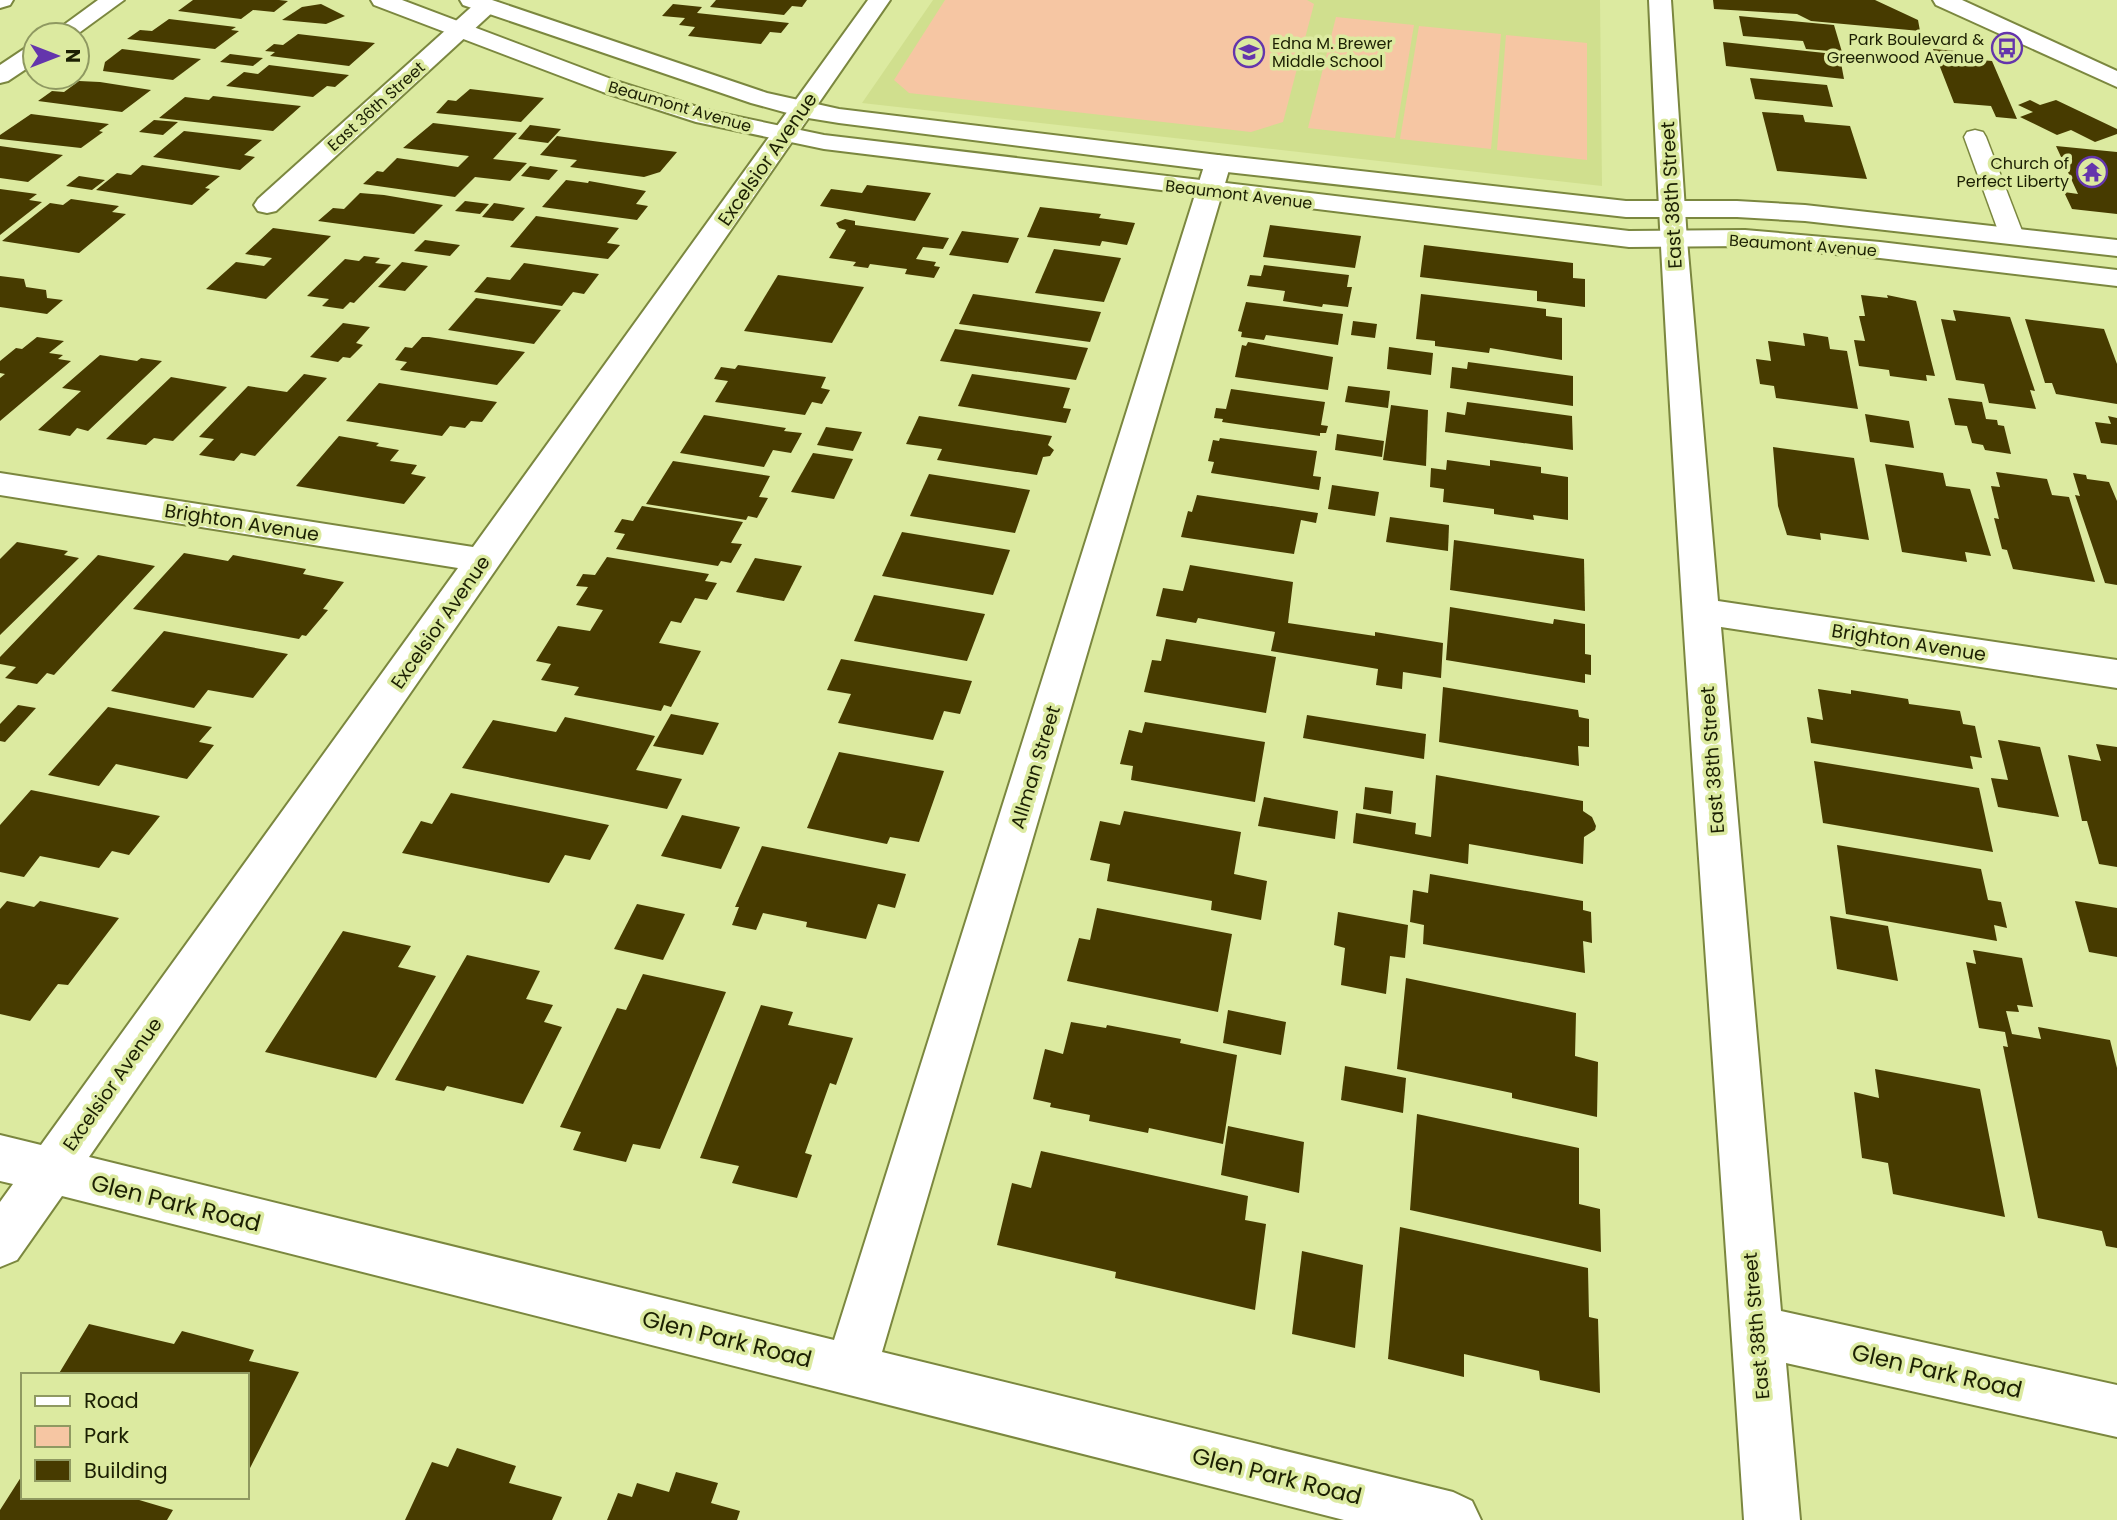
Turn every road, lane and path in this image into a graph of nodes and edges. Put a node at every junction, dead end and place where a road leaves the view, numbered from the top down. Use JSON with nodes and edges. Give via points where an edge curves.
{"nodes":[{"id":1,"x":113,"y":0,"type":"edge"},
{"id":2,"x":382,"y":0,"type":"edge"},
{"id":3,"x":879,"y":0,"type":"edge"},
{"id":4,"x":1660,"y":0,"type":"edge"},
{"id":5,"x":1944,"y":0,"type":"edge"},
{"id":6,"x":478,"y":3,"type":"edge"},
{"id":7,"x":82,"y":21,"type":"edge"},
{"id":8,"x":460,"y":29,"type":"junction"},
{"id":9,"x":21,"y":62,"type":"edge"},
{"id":10,"x":0,"y":76,"type":"edge"},
{"id":11,"x":2117,"y":80,"type":"edge"},
{"id":12,"x":793,"y":122,"type":"junction"},
{"id":13,"x":1975,"y":137,"type":"dead end"},
{"id":14,"x":1214,"y":177,"type":"junction"},
{"id":15,"x":267,"y":205,"type":"dead end"},
{"id":16,"x":1672,"y":226,"type":"junction"},
{"id":17,"x":2012,"y":236,"type":"junction"},
{"id":18,"x":2117,"y":248,"type":"edge"},
{"id":19,"x":2117,"y":278,"type":"edge"},
{"id":20,"x":0,"y":484,"type":"edge"},
{"id":21,"x":484,"y":560,"type":"junction"},
{"id":22,"x":1700,"y":611,"type":"junction"},
{"id":23,"x":2117,"y":674,"type":"edge"},
{"id":24,"x":0,"y":1158,"type":"edge"},
{"id":25,"x":51,"y":1171,"type":"junction"},
{"id":26,"x":0,"y":1243,"type":"edge"},
{"id":27,"x":1757,"y":1331,"type":"junction"},
{"id":28,"x":851,"y":1370,"type":"junction"},
{"id":29,"x":2117,"y":1411,"type":"edge"},
{"id":30,"x":1453,"y":1520,"type":"edge"},
{"id":31,"x":1772,"y":1520,"type":"edge"}],
"edges":[{"from":1,"to":7,"type":"street"},
{"from":2,"to":8,"type":"street","name":"Beaumont Avenue"},
{"from":3,"to":12,"type":"street","name":"Excelsior Avenue"},
{"from":4,"to":16,"type":"street","name":"East 38th Street"},
{"from":5,"to":11,"type":"street"},
{"from":6,"to":8,"type":"street","name":"East 36th Street"},
{"from":6,"to":12,"type":"street","name":"Beaumont Avenue"},
{"from":8,"to":12,"type":"street","name":"Beaumont Avenue","via":[[705,117]]},
{"from":8,"to":15,"type":"street","name":"East 36th Street"},
{"from":9,"to":10,"type":"street"},
{"from":12,"to":14,"type":"street","name":"Beaumont Avenue","via":[[824,142]]},
{"from":12,"to":21,"type":"street","name":"Excelsior Avenue"},
{"from":13,"to":17,"type":"lane"},
{"from":14,"to":16,"type":"street","name":"Beaumont Avenue","via":[[1629,239]]},
{"from":14,"to":28,"type":"street","name":"Allman Street"},
{"from":16,"to":17,"type":"street","name":"Beaumont Avenue","via":[[1737,209]]},
{"from":16,"to":19,"type":"street","name":"Beaumont Avenue"},
{"from":16,"to":22,"type":"street","name":"East 38th Street"},
{"from":17,"to":18,"type":"street","name":"Beaumont Avenue"},
{"from":20,"to":21,"type":"street","name":"Brighton Avenue"},
{"from":21,"to":25,"type":"street","name":"Excelsior Avenue"},
{"from":22,"to":23,"type":"street","name":"Brighton Avenue"},
{"from":22,"to":27,"type":"street","name":"East 38th Street"},
{"from":24,"to":25,"type":"street","name":"Glen Park Road"},
{"from":25,"to":26,"type":"street","name":"Excelsior Avenue"},
{"from":25,"to":28,"type":"street","name":"Glen Park Road"},
{"from":27,"to":29,"type":"street","name":"Glen Park Road"},
{"from":27,"to":31,"type":"street","name":"East 38th Street"},
{"from":28,"to":30,"type":"street","name":"Glen Park Road"}]}
